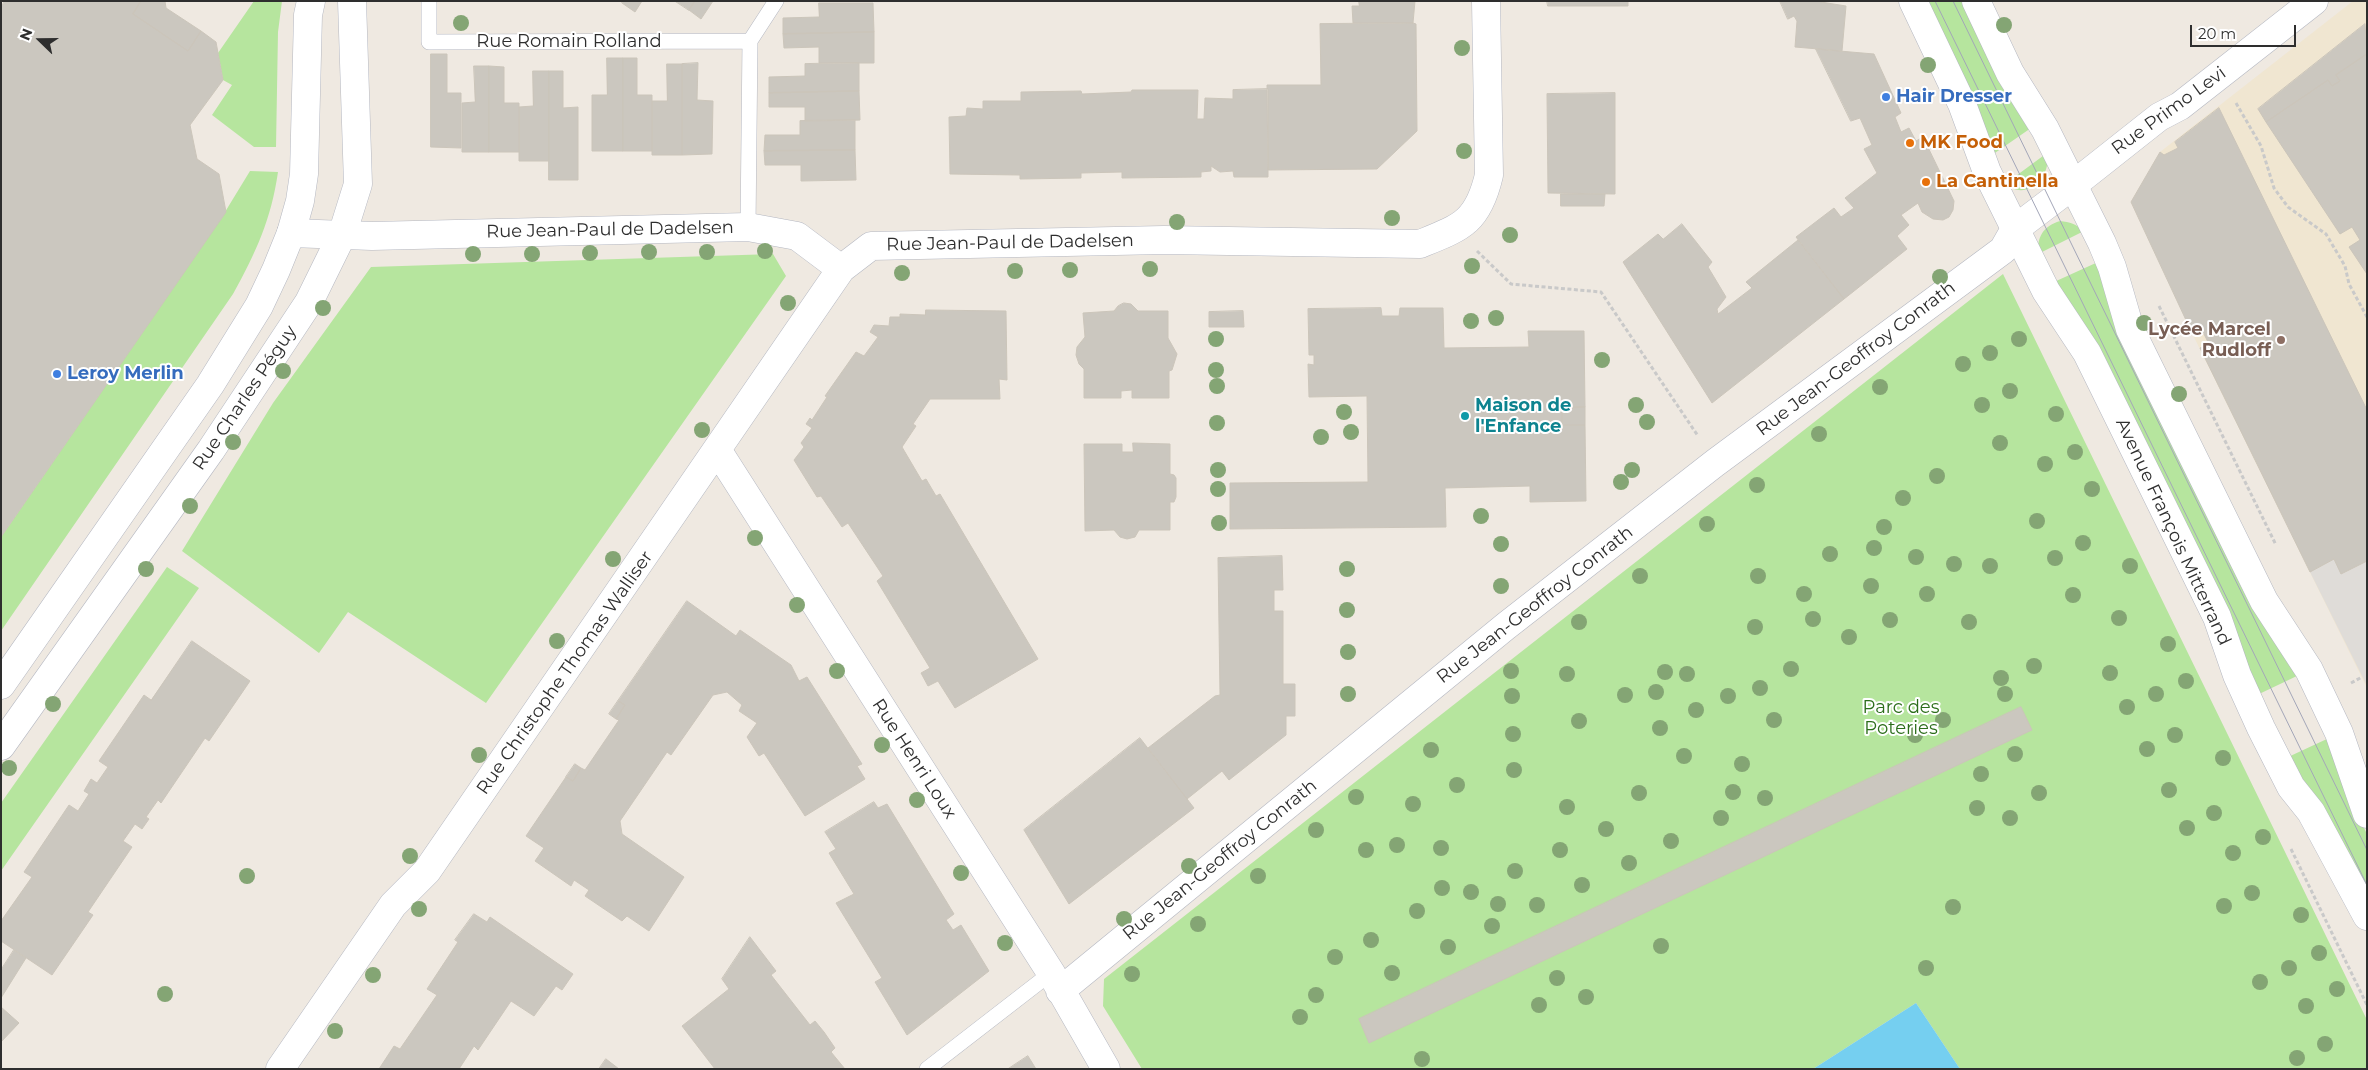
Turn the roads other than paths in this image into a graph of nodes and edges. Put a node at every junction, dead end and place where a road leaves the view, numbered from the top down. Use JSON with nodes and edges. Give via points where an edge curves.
{"nodes":[{"id":1,"x":311,"y":1,"type":"edge"},
{"id":2,"x":352,"y":1,"type":"edge"},
{"id":3,"x":429,"y":1,"type":"edge"},
{"id":4,"x":776,"y":1,"type":"edge"},
{"id":5,"x":1486,"y":1,"type":"edge"},
{"id":6,"x":1913,"y":1,"type":"edge"},
{"id":7,"x":1976,"y":1,"type":"edge"},
{"id":8,"x":2314,"y":1,"type":"edge"},
{"id":9,"x":750,"y":41,"type":"junction"},
{"id":10,"x":2072,"y":185,"type":"junction"},
{"id":11,"x":748,"y":227,"type":"junction"},
{"id":12,"x":2015,"y":229,"type":"junction"},
{"id":13,"x":291,"y":233,"type":"junction"},
{"id":14,"x":342,"y":235,"type":"junction"},
{"id":15,"x":841,"y":269,"type":"junction"},
{"id":16,"x":718,"y":451,"type":"junction"},
{"id":17,"x":1,"y":685,"type":"edge"},
{"id":18,"x":1,"y":746,"type":"edge"},
{"id":19,"x":2367,"y":814,"type":"edge"},
{"id":20,"x":2367,"y":916,"type":"edge"},
{"id":21,"x":1056,"y":982,"type":"junction"},
{"id":22,"x":280,"y":1069,"type":"edge"},
{"id":23,"x":927,"y":1069,"type":"edge"},
{"id":24,"x":1106,"y":1069,"type":"edge"}],
"edges":[{"from":1,"to":13,"type":"street","name":"Rue Charles Péguy","via":[[304,174]]},
{"from":2,"to":14,"type":"street","name":"Rue Charles Péguy","via":[[358,184]]},
{"from":3,"to":9,"type":"lane","name":"Rue Romain Rolland","via":[[430,42]]},
{"from":4,"to":9,"type":"lane"},
{"from":5,"to":15,"type":"street","name":"Rue Jean-Paul de Dadelsen","via":[[1489,175],[1474,214],[1454,230],[1420,244],[1164,240],[871,246]]},
{"from":6,"to":12,"type":"street","name":"Avenue François Mitterrand","via":[[1962,104],[1987,172]]},
{"from":7,"to":10,"type":"street","via":[[2010,73],[2045,129]]},
{"from":8,"to":10,"type":"street","name":"Rue Primo Levi"},
{"from":9,"to":11,"type":"lane"},
{"from":10,"to":12,"type":"street"},
{"from":10,"to":19,"type":"street","via":[[2109,259],[2130,329],[2264,602],[2308,670],[2339,733]]},
{"from":11,"to":14,"type":"street","name":"Rue Jean-Paul de Dadelsen"},
{"from":11,"to":15,"type":"street","name":"Rue Jean-Paul de Dadelsen","via":[[797,236]]},
{"from":12,"to":20,"type":"street","name":"Avenue François Mitterrand","via":[[2046,291],[2096,370],[2217,617],[2247,699],[2291,787],[2311,812]]},
{"from":12,"to":21,"type":"street","name":"Rue Jean-Geoffroy Conrath","via":[[2003,250],[1715,463]]},
{"from":13,"to":14,"type":"street","name":"Rue Jean-Paul de Dadelsen"},
{"from":13,"to":17,"type":"street","name":"Rue Charles Péguy","via":[[259,306],[210,385]]},
{"from":14,"to":18,"type":"street","name":"Rue Charles Péguy","via":[[309,302],[217,442]]},
{"from":15,"to":16,"type":"street","name":"Rue Christophe Thomas Walliser"},
{"from":16,"to":21,"type":"street","name":"Rue Henri Loux"},
{"from":16,"to":22,"type":"street","name":"Rue Christophe Thomas Walliser","via":[[427,871],[393,905]]},
{"from":21,"to":23,"type":"lane"},
{"from":21,"to":24,"type":"street","name":"Rue Henri Loux"}]}
